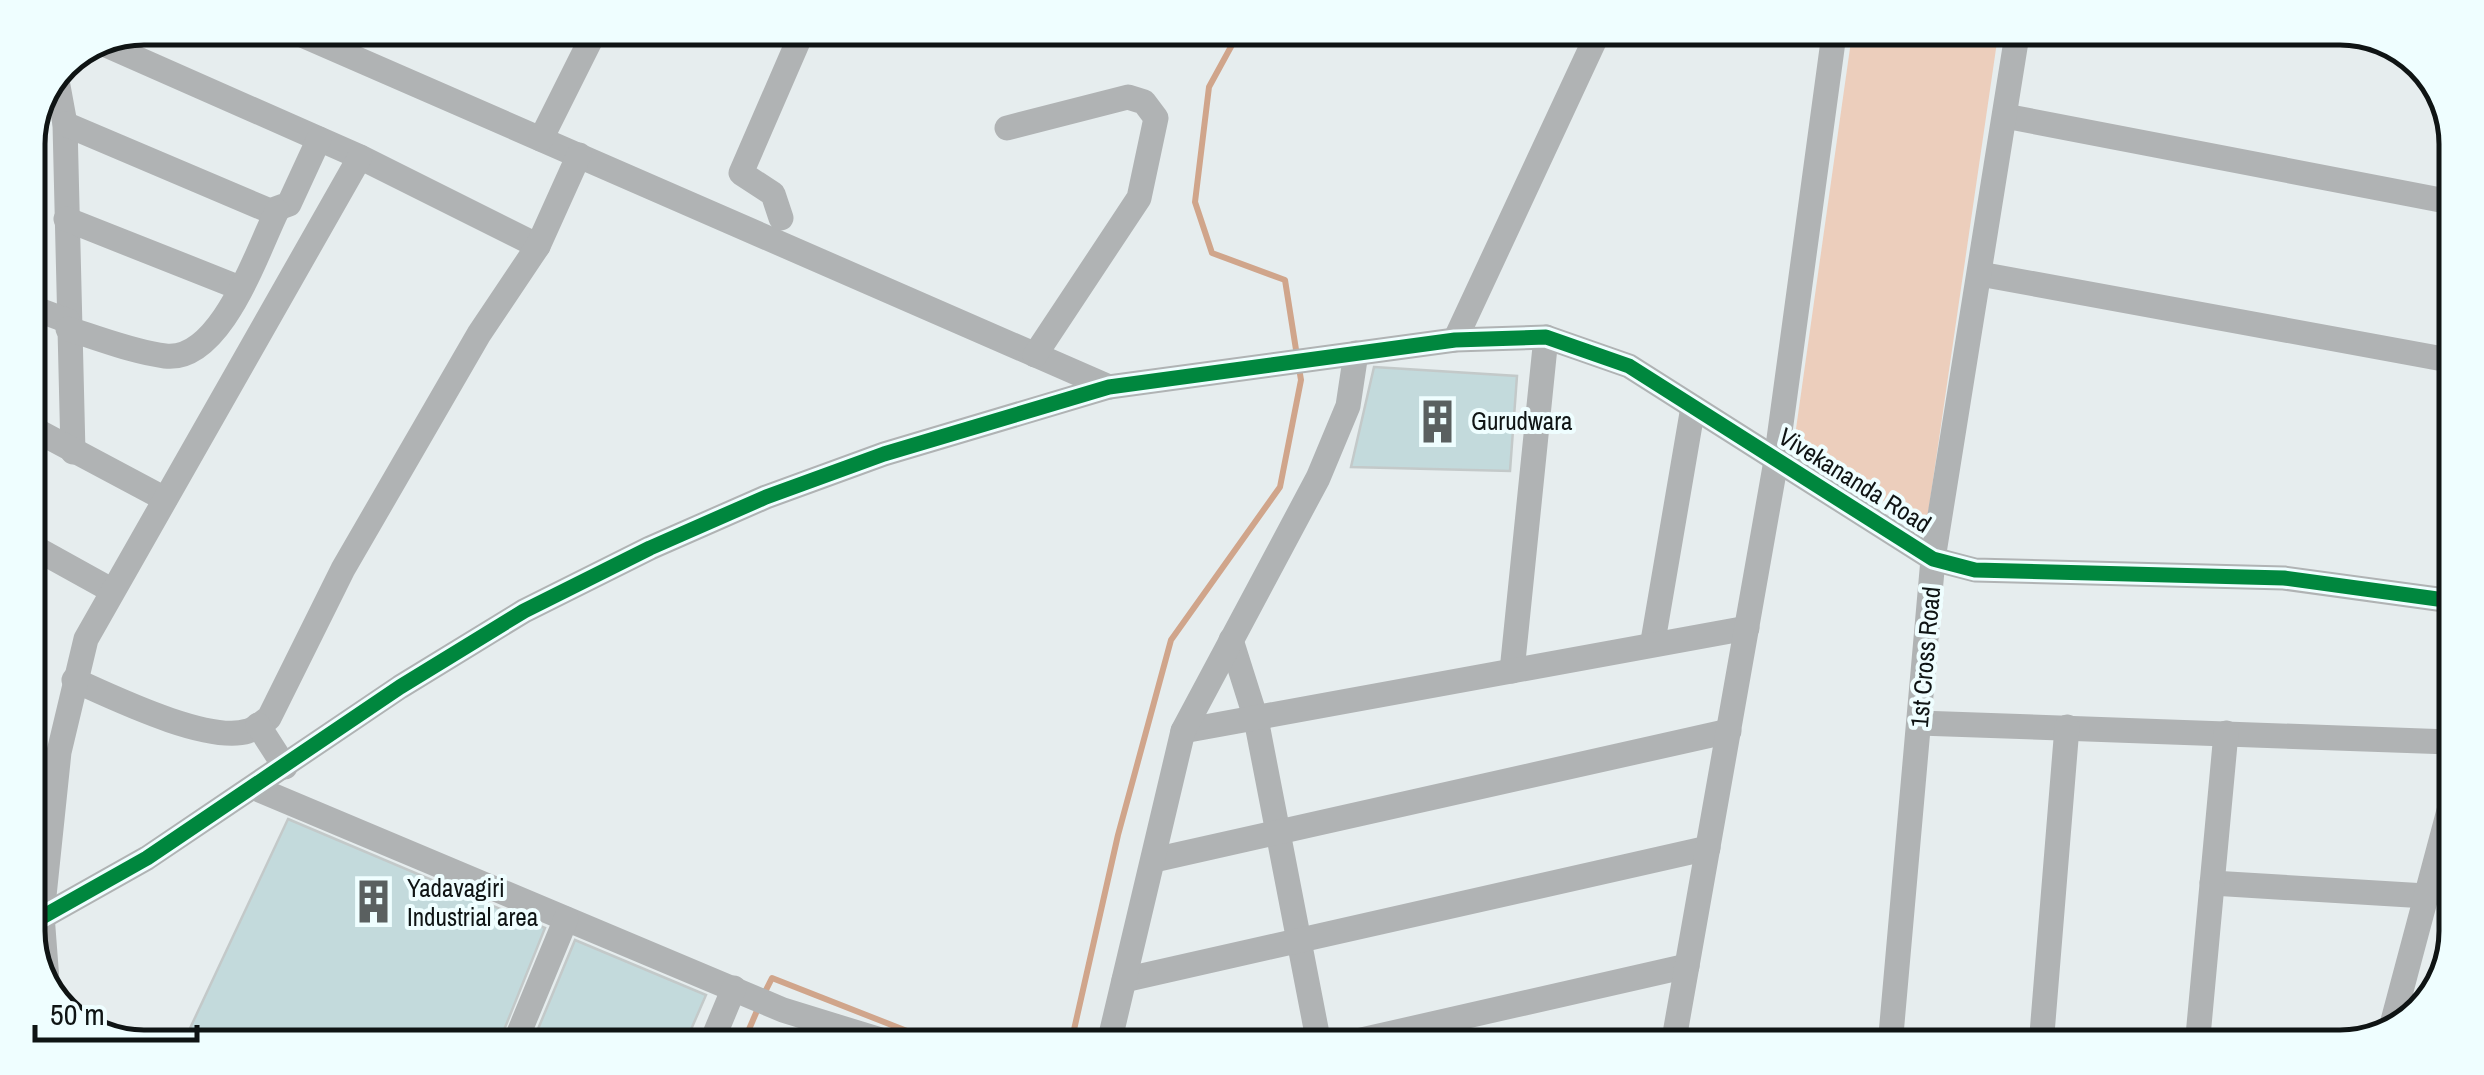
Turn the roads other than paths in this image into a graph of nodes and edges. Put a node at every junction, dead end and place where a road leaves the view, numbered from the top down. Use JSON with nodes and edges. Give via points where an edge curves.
{"nodes":[{"id":1,"x":325,"y":45,"type":"edge"},
{"id":2,"x":588,"y":45,"type":"edge"},
{"id":3,"x":796,"y":45,"type":"edge"},
{"id":4,"x":1592,"y":45,"type":"edge"},
{"id":5,"x":1833,"y":45,"type":"edge"},
{"id":6,"x":2015,"y":45,"type":"edge"},
{"id":7,"x":116,"y":49,"type":"edge"},
{"id":8,"x":59,"y":93,"type":"edge"},
{"id":9,"x":2004,"y":116,"type":"junction"},
{"id":10,"x":65,"y":124,"type":"junction"},
{"id":11,"x":1006,"y":128,"type":"dead end"},
{"id":12,"x":320,"y":139,"type":"junction"},
{"id":13,"x":541,"y":139,"type":"junction"},
{"id":14,"x":579,"y":155,"type":"junction"},
{"id":15,"x":360,"y":157,"type":"junction"},
{"id":16,"x":2439,"y":201,"type":"edge"},
{"id":17,"x":277,"y":211,"type":"junction"},
{"id":18,"x":781,"y":218,"type":"dead end"},
{"id":19,"x":66,"y":220,"type":"junction"},
{"id":20,"x":538,"y":246,"type":"junction"},
{"id":21,"x":1980,"y":274,"type":"junction"},
{"id":22,"x":240,"y":288,"type":"junction"},
{"id":23,"x":45,"y":314,"type":"edge"},
{"id":24,"x":68,"y":325,"type":"junction"},
{"id":25,"x":1546,"y":337,"type":"junction"},
{"id":26,"x":1456,"y":340,"type":"junction"},
{"id":27,"x":1356,"y":354,"type":"junction"},
{"id":28,"x":1035,"y":355,"type":"junction"},
{"id":29,"x":2439,"y":358,"type":"edge"},
{"id":30,"x":1109,"y":387,"type":"junction"},
{"id":31,"x":1693,"y":407,"type":"junction"},
{"id":32,"x":45,"y":436,"type":"edge"},
{"id":33,"x":74,"y":452,"type":"junction"},
{"id":34,"x":1776,"y":460,"type":"junction"},
{"id":35,"x":165,"y":499,"type":"junction"},
{"id":36,"x":45,"y":553,"type":"edge"},
{"id":37,"x":1933,"y":559,"type":"junction"},
{"id":38,"x":111,"y":590,"type":"junction"},
{"id":39,"x":2439,"y":598,"type":"edge"},
{"id":40,"x":1747,"y":628,"type":"junction"},
{"id":41,"x":1231,"y":640,"type":"junction"},
{"id":42,"x":1653,"y":642,"type":"junction"},
{"id":43,"x":1512,"y":671,"type":"junction"},
{"id":44,"x":74,"y":680,"type":"junction"},
{"id":45,"x":1256,"y":720,"type":"junction"},
{"id":46,"x":1919,"y":723,"type":"junction"},
{"id":47,"x":258,"y":725,"type":"junction"},
{"id":48,"x":2067,"y":727,"type":"junction"},
{"id":49,"x":1183,"y":731,"type":"junction"},
{"id":50,"x":1728,"y":731,"type":"junction"},
{"id":51,"x":2226,"y":734,"type":"junction"},
{"id":52,"x":2439,"y":742,"type":"edge"},
{"id":53,"x":286,"y":767,"type":"junction"},
{"id":54,"x":255,"y":788,"type":"junction"},
{"id":55,"x":1276,"y":832,"type":"junction"},
{"id":56,"x":2439,"y":847,"type":"edge"},
{"id":57,"x":1708,"y":848,"type":"junction"},
{"id":58,"x":45,"y":850,"type":"edge"},
{"id":59,"x":1154,"y":860,"type":"junction"},
{"id":60,"x":2212,"y":884,"type":"junction"},
{"id":61,"x":2426,"y":896,"type":"junction"},
{"id":62,"x":45,"y":914,"type":"edge"},
{"id":63,"x":566,"y":919,"type":"junction"},
{"id":64,"x":1297,"y":940,"type":"junction"},
{"id":65,"x":1687,"y":966,"type":"junction"},
{"id":66,"x":1124,"y":980,"type":"junction"},
{"id":67,"x":738,"y":991,"type":"junction"},
{"id":68,"x":2395,"y":1013,"type":"edge"},
{"id":69,"x":520,"y":1030,"type":"edge"},
{"id":70,"x":718,"y":1030,"type":"edge"},
{"id":71,"x":845,"y":1030,"type":"edge"},
{"id":72,"x":1112,"y":1030,"type":"edge"},
{"id":73,"x":1316,"y":1030,"type":"edge"},
{"id":74,"x":1406,"y":1030,"type":"edge"},
{"id":75,"x":1676,"y":1030,"type":"edge"},
{"id":76,"x":1891,"y":1030,"type":"edge"},
{"id":77,"x":2042,"y":1030,"type":"edge"},
{"id":78,"x":2198,"y":1030,"type":"edge"}],
"edges":[{"from":1,"to":13,"type":"street"},
{"from":2,"to":13,"type":"street"},
{"from":3,"to":18,"type":"street","via":[[741,173],[772,194]]},
{"from":4,"to":26,"type":"street"},
{"from":5,"to":34,"type":"street"},
{"from":6,"to":9,"type":"street","name":"1st Cross Road"},
{"from":7,"to":12,"type":"street"},
{"from":8,"to":10,"type":"street"},
{"from":9,"to":16,"type":"street"},
{"from":9,"to":21,"type":"street","name":"1st Cross Road"},
{"from":10,"to":17,"type":"street"},
{"from":10,"to":19,"type":"street"},
{"from":11,"to":28,"type":"street","via":[[1128,98],[1144,102],[1156,118],[1139,198]]},
{"from":12,"to":15,"type":"street"},
{"from":12,"to":17,"type":"street","via":[[289,204]]},
{"from":13,"to":14,"type":"street"},
{"from":14,"to":20,"type":"street"},
{"from":14,"to":28,"type":"street"},
{"from":15,"to":20,"type":"street"},
{"from":15,"to":35,"type":"street"},
{"from":17,"to":22,"type":"street"},
{"from":19,"to":22,"type":"street"},
{"from":19,"to":24,"type":"street"},
{"from":20,"to":47,"type":"street","via":[[353,552],[279,704]]},
{"from":21,"to":29,"type":"street"},
{"from":21,"to":37,"type":"street","name":"1st Cross Road"},
{"from":22,"to":24,"type":"street","via":[[215,333],[180,354]]},
{"from":23,"to":24,"type":"street"},
{"from":24,"to":33,"type":"street"},
{"from":25,"to":26,"type":"street","name":"Vivekananda Road"},
{"from":25,"to":31,"type":"street","name":"Vivekananda Road","via":[[1629,366]]},
{"from":25,"to":43,"type":"street"},
{"from":26,"to":27,"type":"street","name":"Vivekananda Road"},
{"from":27,"to":30,"type":"street","name":"Vivekananda Road"},
{"from":27,"to":41,"type":"street","via":[[1348,406],[1318,478]]},
{"from":28,"to":30,"type":"street"},
{"from":30,"to":53,"type":"street","name":"Vivekananda Road","via":[[884,454],[650,548],[524,611]]},
{"from":31,"to":34,"type":"street","name":"Vivekananda Road"},
{"from":31,"to":42,"type":"street"},
{"from":32,"to":33,"type":"street"},
{"from":33,"to":35,"type":"street"},
{"from":34,"to":37,"type":"street","name":"Vivekananda Road"},
{"from":34,"to":40,"type":"street"},
{"from":35,"to":38,"type":"street"},
{"from":36,"to":38,"type":"street"},
{"from":37,"to":39,"type":"street","name":"Vivekananda Road","via":[[1975,570],[2284,578]]},
{"from":37,"to":46,"type":"street","name":"1st Cross Road"},
{"from":38,"to":44,"type":"street"},
{"from":40,"to":42,"type":"street"},
{"from":40,"to":50,"type":"street"},
{"from":41,"to":45,"type":"street"},
{"from":41,"to":49,"type":"street"},
{"from":42,"to":43,"type":"street"},
{"from":43,"to":45,"type":"street"},
{"from":44,"to":47,"type":"street","via":[[163,718],[223,731],[248,732]]},
{"from":44,"to":58,"type":"street"},
{"from":45,"to":49,"type":"street"},
{"from":45,"to":55,"type":"street"},
{"from":46,"to":48,"type":"street"},
{"from":46,"to":76,"type":"street","name":"1st Cross Road"},
{"from":47,"to":53,"type":"street"},
{"from":48,"to":51,"type":"street"},
{"from":48,"to":77,"type":"street"},
{"from":49,"to":59,"type":"street"},
{"from":50,"to":55,"type":"street"},
{"from":50,"to":57,"type":"street"},
{"from":51,"to":52,"type":"street"},
{"from":51,"to":60,"type":"street"},
{"from":53,"to":54,"type":"street","name":"Vivekananda Road"},
{"from":54,"to":62,"type":"street","name":"Vivekananda Road"},
{"from":54,"to":63,"type":"street"},
{"from":55,"to":59,"type":"street"},
{"from":55,"to":64,"type":"street"},
{"from":56,"to":61,"type":"street"},
{"from":57,"to":64,"type":"street"},
{"from":57,"to":65,"type":"street"},
{"from":59,"to":66,"type":"street"},
{"from":60,"to":61,"type":"street"},
{"from":60,"to":78,"type":"street"},
{"from":61,"to":68,"type":"street"},
{"from":63,"to":67,"type":"street"},
{"from":63,"to":69,"type":"street"},
{"from":64,"to":66,"type":"street"},
{"from":64,"to":73,"type":"street"},
{"from":65,"to":74,"type":"street"},
{"from":65,"to":75,"type":"street"},
{"from":66,"to":72,"type":"street"},
{"from":67,"to":70,"type":"street"},
{"from":67,"to":71,"type":"street"}]}
